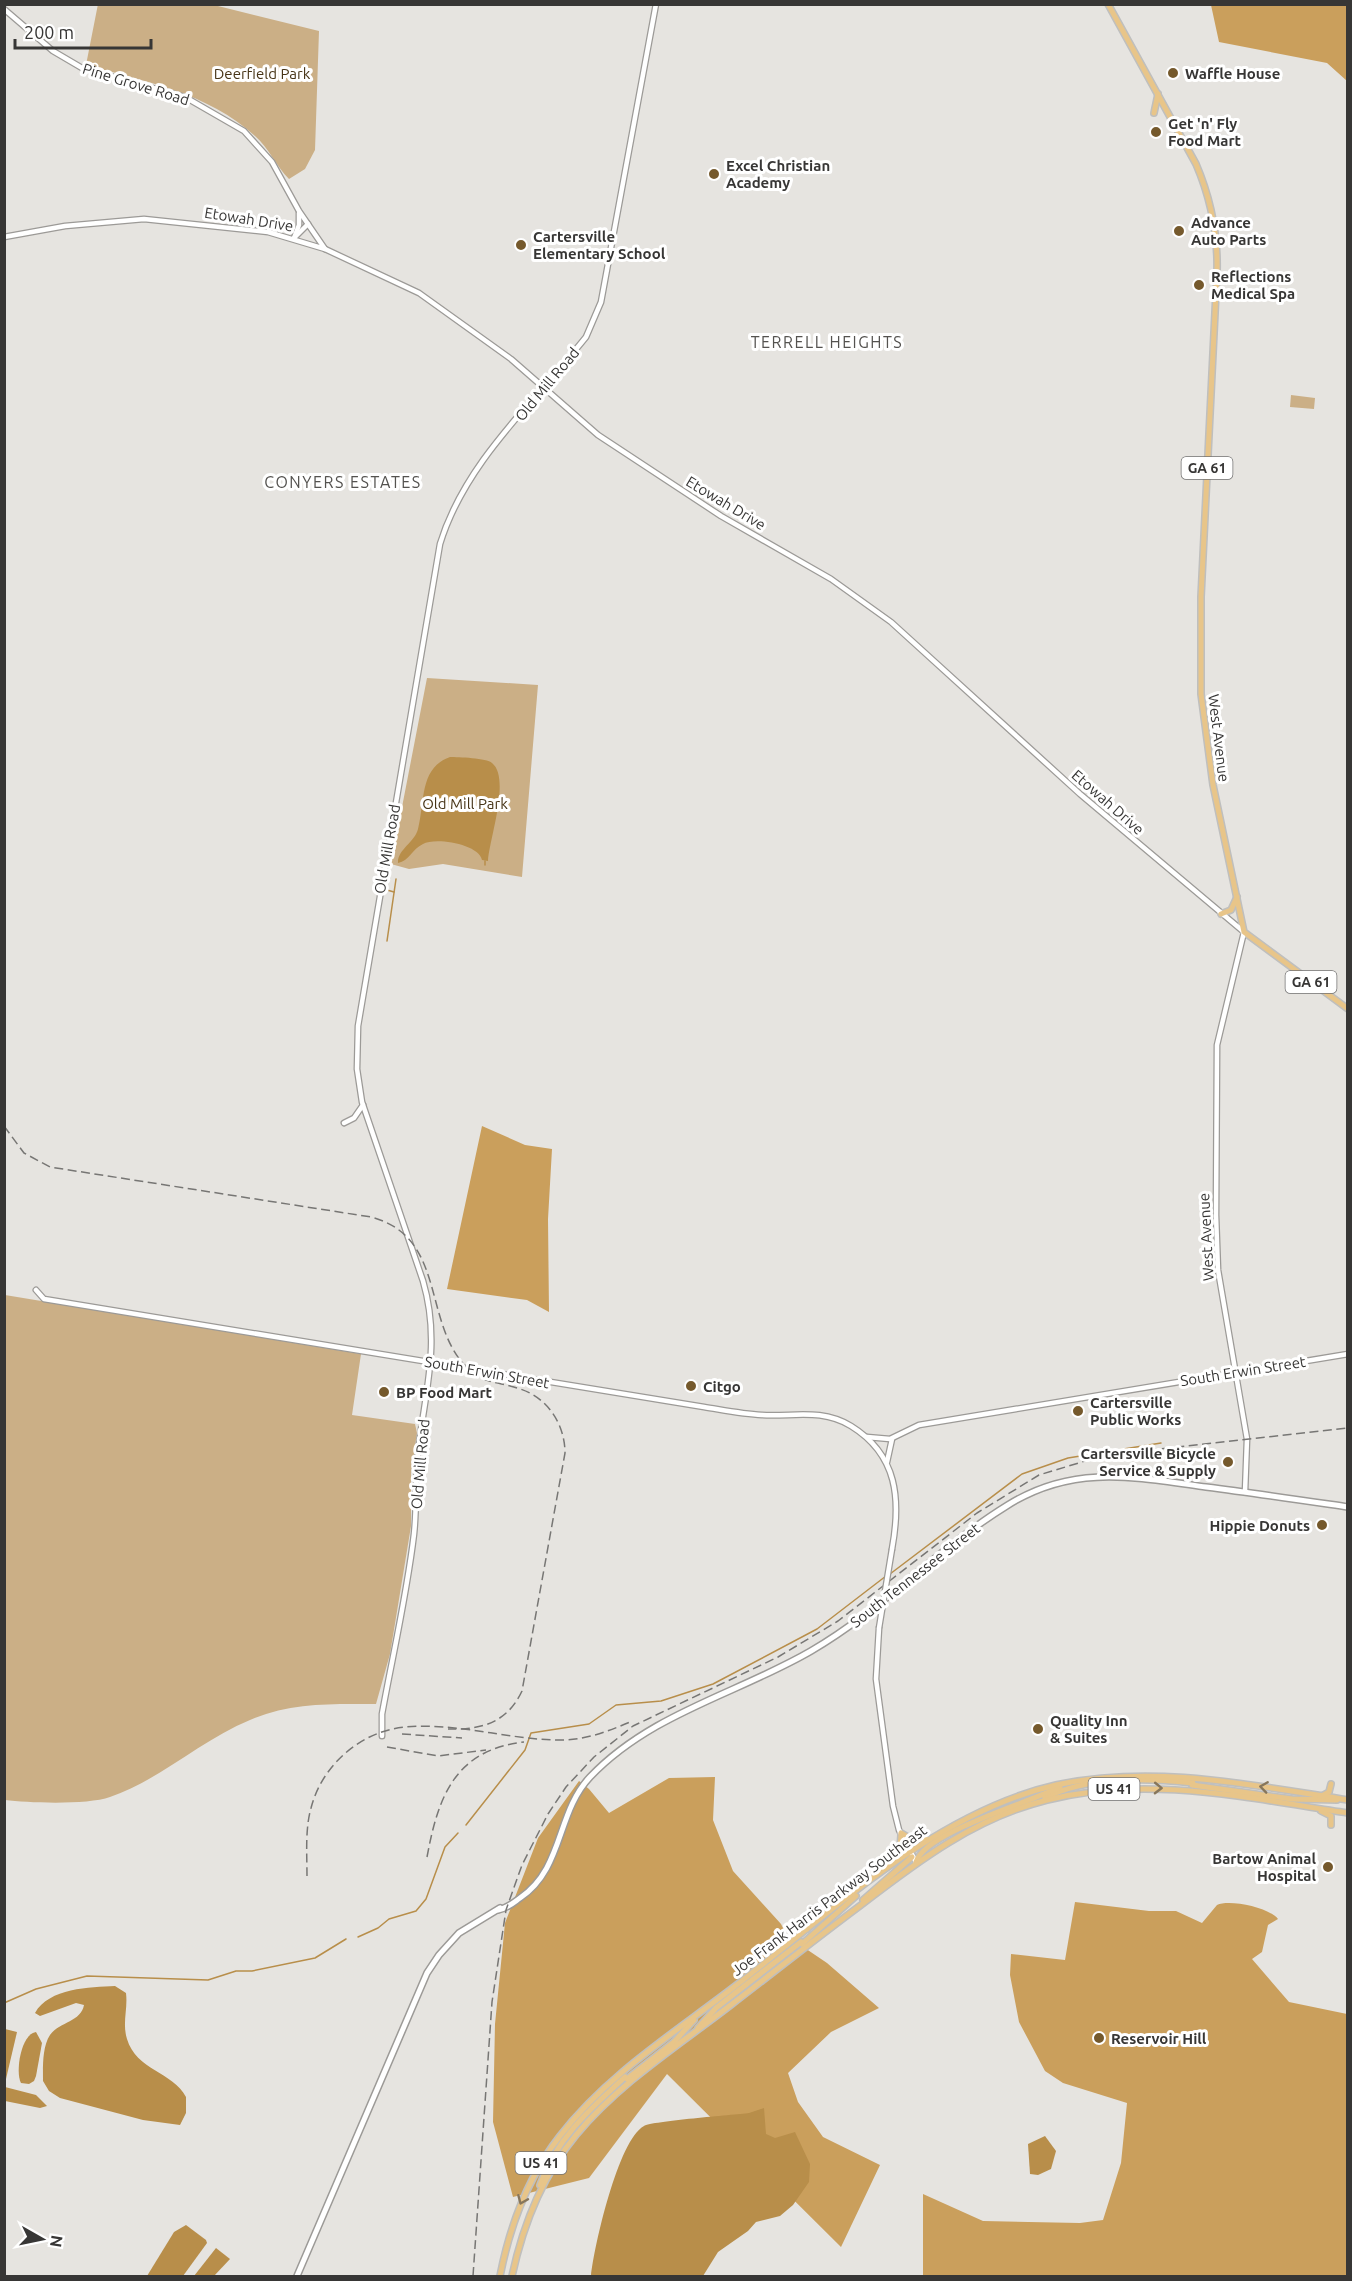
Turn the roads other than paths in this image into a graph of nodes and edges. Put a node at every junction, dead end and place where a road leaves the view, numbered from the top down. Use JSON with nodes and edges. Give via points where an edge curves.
{"nodes":[{"id":1,"x":656,"y":4,"type":"edge"},
{"id":2,"x":1108,"y":4,"type":"edge"},
{"id":3,"x":4,"y":9,"type":"edge"},
{"id":4,"x":1158,"y":93,"type":"junction"},
{"id":5,"x":1154,"y":113,"type":"dead end"},
{"id":6,"x":299,"y":210,"type":"junction"},
{"id":7,"x":308,"y":224,"type":"junction"},
{"id":8,"x":4,"y":237,"type":"edge"},
{"id":9,"x":294,"y":238,"type":"junction"},
{"id":10,"x":325,"y":249,"type":"junction"},
{"id":11,"x":544,"y":388,"type":"junction"},
{"id":12,"x":1237,"y":895,"type":"junction"},
{"id":13,"x":1221,"y":914,"type":"junction"},
{"id":14,"x":1244,"y":932,"type":"junction"},
{"id":15,"x":1347,"y":1010,"type":"edge"},
{"id":16,"x":363,"y":1105,"type":"junction"},
{"id":17,"x":345,"y":1123,"type":"dead end"},
{"id":18,"x":36,"y":1290,"type":"dead end"},
{"id":19,"x":1347,"y":1354,"type":"edge"},
{"id":20,"x":432,"y":1363,"type":"junction"},
{"id":21,"x":1236,"y":1373,"type":"junction"},
{"id":22,"x":864,"y":1436,"type":"junction"},
{"id":23,"x":893,"y":1438,"type":"junction"},
{"id":24,"x":878,"y":1450,"type":"junction"},
{"id":25,"x":887,"y":1464,"type":"junction"},
{"id":26,"x":1245,"y":1492,"type":"junction"},
{"id":27,"x":1347,"y":1507,"type":"edge"},
{"id":28,"x":382,"y":1736,"type":"dead end"},
{"id":29,"x":1063,"y":1784,"type":"junction"},
{"id":30,"x":1332,"y":1784,"type":"dead end"},
{"id":31,"x":1322,"y":1796,"type":"junction"},
{"id":32,"x":1346,"y":1799,"type":"edge"},
{"id":33,"x":1038,"y":1803,"type":"junction"},
{"id":34,"x":1314,"y":1808,"type":"junction"},
{"id":35,"x":1347,"y":1813,"type":"edge"},
{"id":36,"x":1331,"y":1825,"type":"dead end"},
{"id":37,"x":900,"y":1834,"type":"junction"},
{"id":38,"x":931,"y":1838,"type":"junction"},
{"id":39,"x":913,"y":1857,"type":"junction"},
{"id":40,"x":890,"y":1867,"type":"junction"},
{"id":41,"x":866,"y":1886,"type":"junction"},
{"id":42,"x":790,"y":1929,"type":"dead end"},
{"id":43,"x":808,"y":1929,"type":"junction"},
{"id":44,"x":694,"y":2034,"type":"junction"},
{"id":45,"x":626,"y":2078,"type":"junction"},
{"id":46,"x":297,"y":2277,"type":"edge"},
{"id":47,"x":500,"y":2277,"type":"edge"},
{"id":48,"x":512,"y":2277,"type":"edge"}],
"edges":[{"from":1,"to":11,"type":"street","name":"Old Mill Road","via":[[602,302],[586,337]]},
{"from":2,"to":4,"type":"main road","name":"West Avenue","number":"GA 61"},
{"from":3,"to":6,"type":"street","name":"Pine Grove Road","via":[[67,61],[185,97],[233,124],[268,156]]},
{"from":4,"to":5,"type":"main road"},
{"from":4,"to":12,"type":"main road","name":"West Avenue","number":"GA 61","via":[[1206,186],[1216,240],[1200,624],[1201,694],[1213,784]]},
{"from":6,"to":7,"type":"street","name":"Pine Grove Road"},
{"from":6,"to":9,"type":"street"},
{"from":7,"to":9,"type":"street"},
{"from":7,"to":10,"type":"street","name":"Pine Grove Road"},
{"from":8,"to":9,"type":"street","name":"Etowah Drive","via":[[64,226],[144,219]]},
{"from":9,"to":10,"type":"street","name":"Etowah Drive"},
{"from":10,"to":11,"type":"street","name":"Etowah Drive","via":[[419,293],[499,350]]},
{"from":11,"to":13,"type":"street","name":"Etowah Drive","via":[[612,445],[721,516],[831,579],[891,622],[1080,794]]},
{"from":11,"to":16,"type":"street","name":"Old Mill Road","via":[[468,483],[451,514],[438,554],[357,1026],[357,1069]]},
{"from":12,"to":13,"type":"main road","via":[[1230,909]]},
{"from":12,"to":14,"type":"main road","name":"West Avenue","number":"GA 61"},
{"from":13,"to":14,"type":"street","name":"Etowah Drive"},
{"from":14,"to":15,"type":"main road","name":"Etowah Drive","number":"GA 61"},
{"from":14,"to":21,"type":"street","name":"West Avenue","via":[[1216,1055],[1217,1260]]},
{"from":16,"to":17,"type":"street"},
{"from":16,"to":20,"type":"street","name":"Old Mill Road","via":[[426,1292]]},
{"from":18,"to":20,"type":"street","name":"South Erwin Street","via":[[44,1299]]},
{"from":19,"to":21,"type":"street","name":"South Erwin Street"},
{"from":20,"to":22,"type":"street","name":"South Erwin Street","via":[[754,1414],[813,1414],[840,1421]]},
{"from":20,"to":28,"type":"street","name":"Old Mill Road","via":[[418,1453],[412,1545],[381,1717]]},
{"from":21,"to":23,"type":"street","name":"South Erwin Street","via":[[920,1425]]},
{"from":21,"to":26,"type":"street","name":"West Avenue","via":[[1247,1439]]},
{"from":22,"to":23,"type":"street","via":[[877,1440]]},
{"from":22,"to":24,"type":"street","name":"South Erwin Street"},
{"from":23,"to":24,"type":"street","name":"South Erwin Street"},
{"from":23,"to":25,"type":"street"},
{"from":24,"to":25,"type":"street"},
{"from":25,"to":37,"type":"street","bridge":true,"via":[[898,1503],[875,1657],[894,1813]]},
{"from":26,"to":27,"type":"main road","name":"South Tennessee Street"},
{"from":26,"to":46,"type":"main road","name":"South Tennessee Street","via":[[1103,1475],[1064,1481],[1018,1499],[825,1642],[691,1707],[631,1742],[576,1794],[541,1879],[516,1901],[459,1933],[427,1973]]},
{"from":31,"to":29,"type":"main road","name":"Joe Frank Harris Parkway Southeast","number":"US 41","one_way":true,"via":[[1165,1775],[1107,1777]]},
{"from":29,"to":38,"type":"main road","name":"Joe Frank Harris Parkway Southeast","number":"US 41","via":[[996,1804]]},
{"from":29,"to":39,"type":"main road","via":[[964,1827]]},
{"from":30,"to":31,"type":"main road"},
{"from":31,"to":32,"type":"main road","name":"Joe Frank Harris Parkway Southeast","number":"US 41"},
{"from":32,"to":33,"type":"main road","via":[[1292,1799],[1148,1780],[1098,1784],[1062,1792]]},
{"from":33,"to":34,"type":"main road","name":"Joe Frank Harris Parkway Southeast","number":"US 41","one_way":true,"via":[[1105,1790],[1153,1787]]},
{"from":33,"to":39,"type":"main road","name":"Joe Frank Harris Parkway Southeast","number":"US 41"},
{"from":34,"to":35,"type":"main road","name":"Joe Frank Harris Parkway Southeast","number":"US 41"},
{"from":34,"to":36,"type":"main road","via":[[1329,1815]]},
{"from":37,"to":38,"type":"main road","via":[[914,1840]]},
{"from":37,"to":39,"type":"street"},
{"from":37,"to":40,"type":"main road","via":[[899,1852]]},
{"from":38,"to":39,"type":"main road","name":"Joe Frank Harris Parkway Southeast","number":"US 41"},
{"from":39,"to":40,"type":"main road","name":"Joe Frank Harris Parkway Southeast","number":"US 41"},
{"from":39,"to":44,"type":"main road","name":"Joe Frank Harris Parkway Southeast","number":"US 41","via":[[856,1908]]},
{"from":40,"to":41,"type":"main road","name":"Joe Frank Harris Parkway Southeast","number":"US 41"},
{"from":41,"to":43,"type":"main road","name":"Joe Frank Harris Parkway Southeast","number":"US 41"},
{"from":41,"to":44,"type":"main road","via":[[801,1943],[716,2008]]},
{"from":42,"to":43,"type":"main road"},
{"from":43,"to":45,"type":"main road","name":"Joe Frank Harris Parkway Southeast","number":"US 41","via":[[699,2013]]},
{"from":44,"to":45,"type":"main road","name":"Joe Frank Harris Parkway Southeast","number":"US 41"},
{"from":45,"to":47,"type":"main road","name":"Joe Frank Harris Parkway Southeast","number":"US 41","one_way":true,"via":[[573,2119],[539,2167],[515,2217]]},
{"from":45,"to":48,"type":"main road","name":"Joe Frank Harris Parkway Southeast","number":"US 41","via":[[576,2135],[535,2201]]}]}
